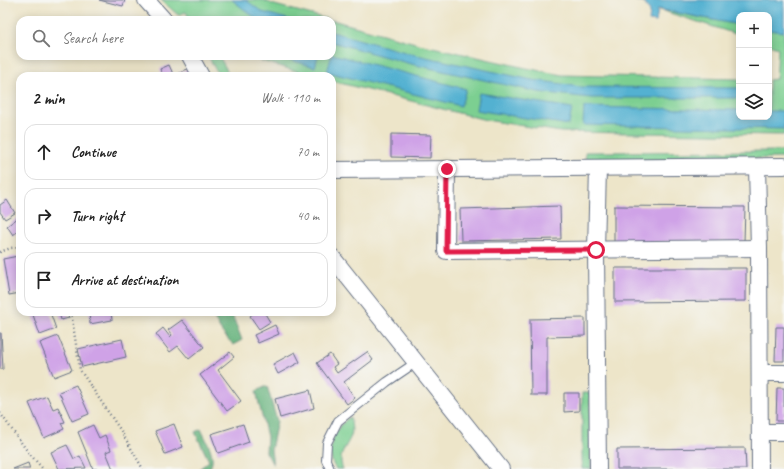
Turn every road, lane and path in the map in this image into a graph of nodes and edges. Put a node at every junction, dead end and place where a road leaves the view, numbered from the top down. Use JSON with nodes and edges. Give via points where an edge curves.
{"nodes":[{"id":1,"x":146,"y":0,"type":"edge"},
{"id":2,"x":160,"y":16,"type":"edge"},
{"id":3,"x":192,"y":60,"type":"edge"},
{"id":4,"x":199,"y":72,"type":"edge"},
{"id":5,"x":784,"y":166,"type":"edge"},
{"id":6,"x":757,"y":167,"type":"junction"},
{"id":7,"x":598,"y":168,"type":"junction"},
{"id":8,"x":447,"y":169,"type":"junction"},
{"id":9,"x":336,"y":170,"type":"edge"},
{"id":10,"x":16,"y":247,"type":"edge"},
{"id":11,"x":759,"y":248,"type":"junction"},
{"id":12,"x":596,"y":250,"type":"junction"},
{"id":13,"x":0,"y":252,"type":"edge"},
{"id":14,"x":336,"y":262,"type":"edge"},
{"id":15,"x":72,"y":316,"type":"edge"},
{"id":16,"x":415,"y":363,"type":"junction"},
{"id":17,"x":784,"y":372,"type":"edge"},
{"id":18,"x":760,"y":373,"type":"junction"},
{"id":19,"x":0,"y":413,"type":"edge"},
{"id":20,"x":760,"y":432,"type":"junction"},
{"id":21,"x":784,"y":432,"type":"edge"},
{"id":22,"x":43,"y":469,"type":"edge"},
{"id":23,"x":143,"y":469,"type":"edge"},
{"id":24,"x":330,"y":469,"type":"edge"},
{"id":25,"x":501,"y":469,"type":"edge"},
{"id":26,"x":598,"y":469,"type":"edge"},
{"id":27,"x":760,"y":469,"type":"edge"}],
"edges":[{"from":1,"to":2,"type":"street"},
{"from":3,"to":4,"type":"street"},
{"from":5,"to":6,"type":"street"},
{"from":6,"to":7,"type":"street"},
{"from":6,"to":11,"type":"street"},
{"from":7,"to":8,"type":"street"},
{"from":7,"to":12,"type":"street"},
{"from":8,"to":9,"type":"street"},
{"from":8,"to":12,"type":"street","via":[[446,251]]},
{"from":10,"to":13,"type":"path"},
{"from":11,"to":12,"type":"street"},
{"from":11,"to":18,"type":"street"},
{"from":12,"to":26,"type":"street"},
{"from":14,"to":16,"type":"street"},
{"from":15,"to":23,"type":"path","via":[[80,370]]},
{"from":16,"to":24,"type":"lane","via":[[338,421],[327,443],[326,460]]},
{"from":16,"to":25,"type":"street"},
{"from":17,"to":18,"type":"street"},
{"from":18,"to":20,"type":"street"},
{"from":19,"to":22,"type":"path"},
{"from":20,"to":21,"type":"street"},
{"from":20,"to":27,"type":"street"}]}
